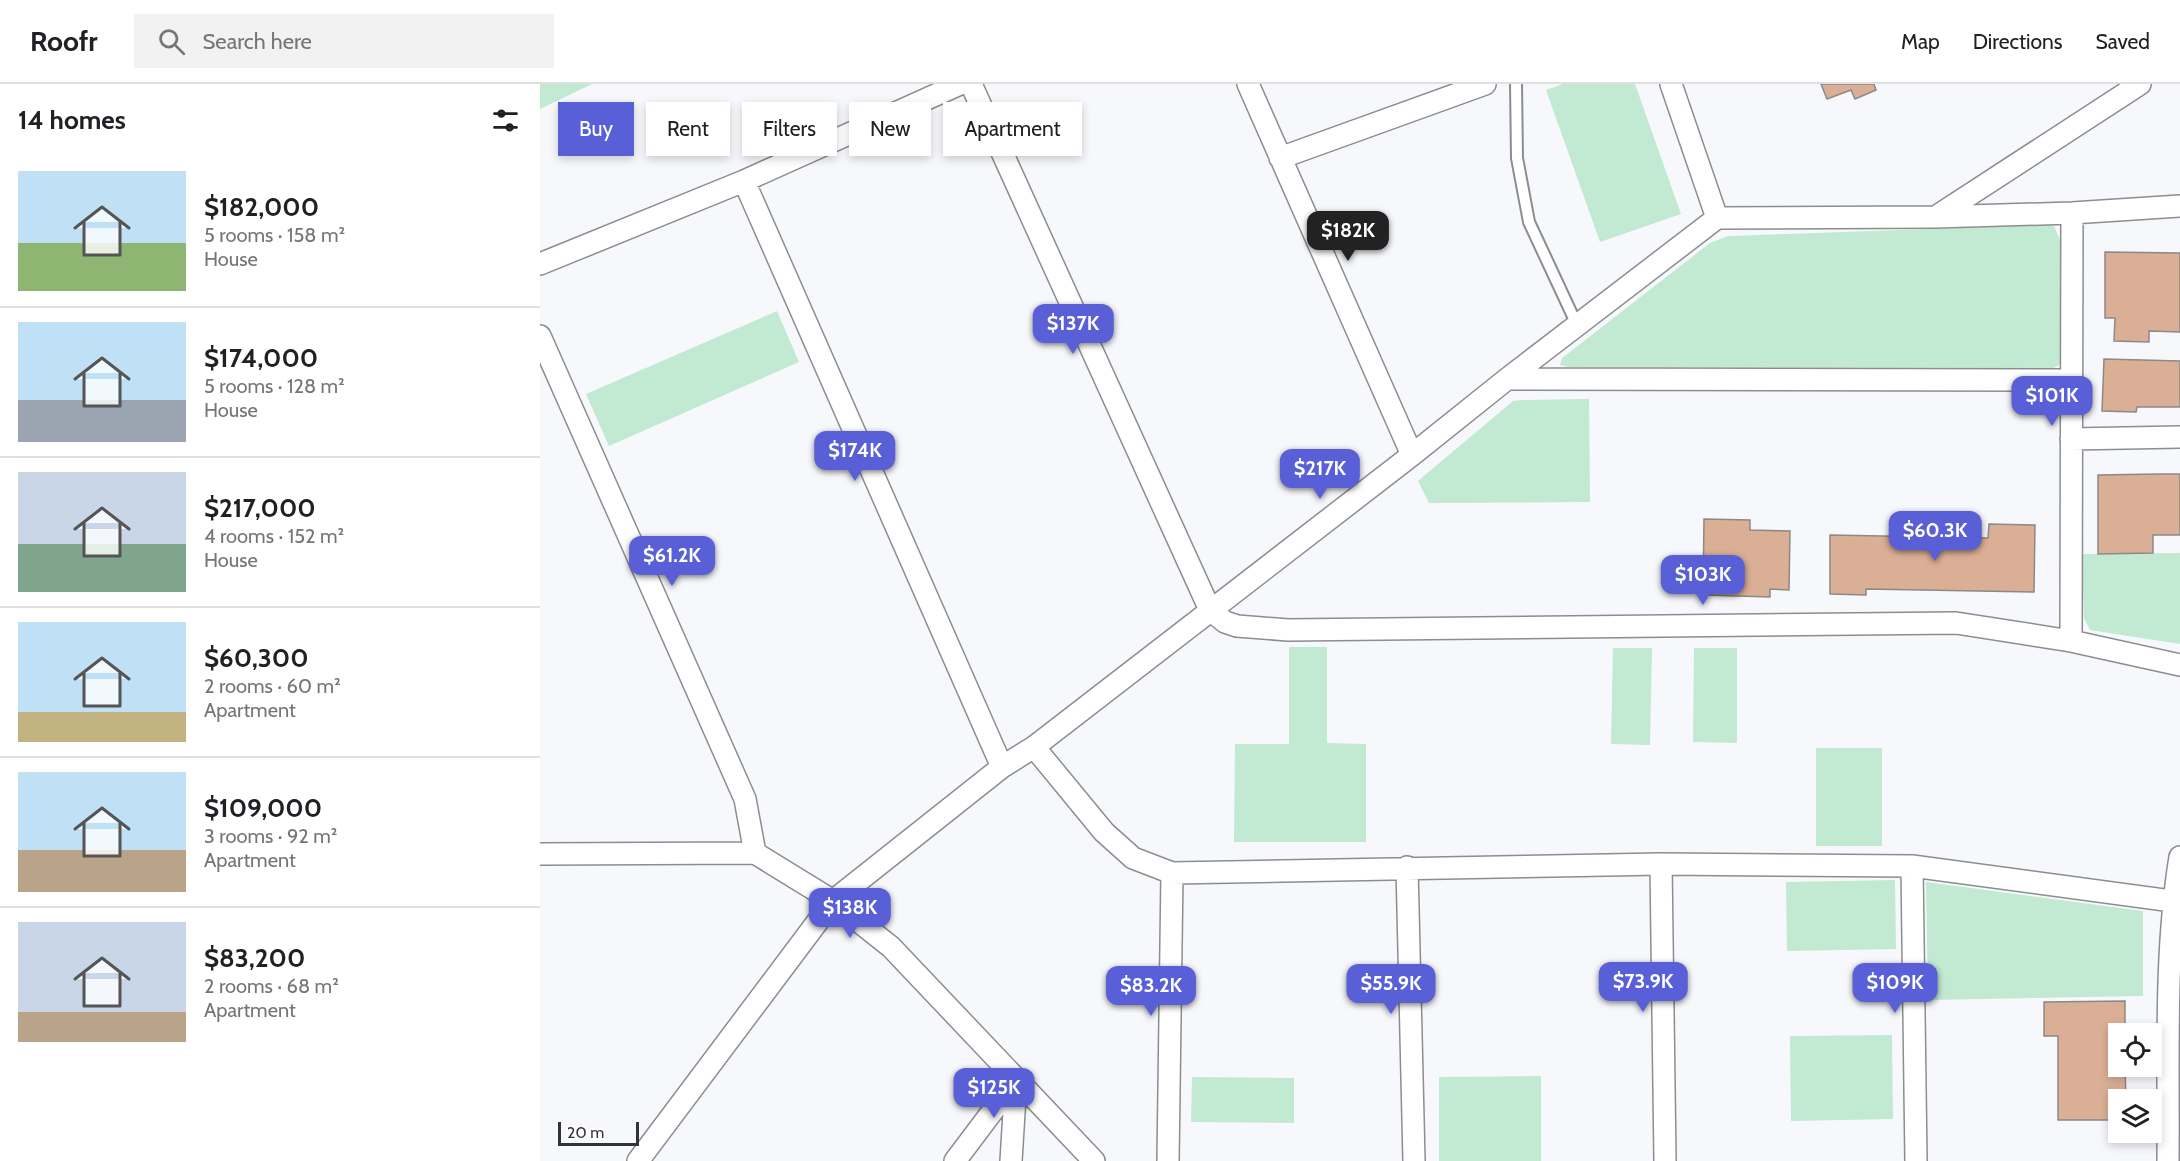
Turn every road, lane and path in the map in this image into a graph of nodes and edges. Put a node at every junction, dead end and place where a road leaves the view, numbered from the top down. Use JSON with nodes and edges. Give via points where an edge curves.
{"nodes":[{"id":1,"x":960,"y":84,"type":"edge"},
{"id":2,"x":971,"y":84,"type":"edge"},
{"id":3,"x":1248,"y":84,"type":"edge"},
{"id":4,"x":1485,"y":84,"type":"edge"},
{"id":5,"x":1516,"y":84,"type":"edge"},
{"id":6,"x":1671,"y":84,"type":"edge"},
{"id":7,"x":2140,"y":84,"type":"edge"},
{"id":8,"x":1280,"y":158,"type":"junction"},
{"id":9,"x":744,"y":181,"type":"junction"},
{"id":10,"x":2180,"y":206,"type":"edge"},
{"id":11,"x":2072,"y":213,"type":"junction"},
{"id":12,"x":1935,"y":217,"type":"junction"},
{"id":13,"x":1717,"y":218,"type":"junction"},
{"id":14,"x":540,"y":264,"type":"edge"},
{"id":15,"x":1577,"y":325,"type":"junction"},
{"id":16,"x":540,"y":336,"type":"edge"},
{"id":17,"x":1507,"y":379,"type":"junction"},
{"id":18,"x":2071,"y":380,"type":"junction"},
{"id":19,"x":2180,"y":437,"type":"edge"},
{"id":20,"x":2071,"y":439,"type":"junction"},
{"id":21,"x":1412,"y":455,"type":"junction"},
{"id":22,"x":1210,"y":610,"type":"junction"},
{"id":23,"x":2071,"y":641,"type":"junction"},
{"id":24,"x":2180,"y":665,"type":"edge"},
{"id":25,"x":1034,"y":747,"type":"junction"},
{"id":26,"x":1002,"y":767,"type":"junction"},
{"id":27,"x":755,"y":853,"type":"junction"},
{"id":28,"x":2180,"y":857,"type":"edge"},
{"id":29,"x":542,"y":861,"type":"edge"},
{"id":30,"x":1660,"y":864,"type":"junction"},
{"id":31,"x":1912,"y":866,"type":"junction"},
{"id":32,"x":1407,"y":867,"type":"junction"},
{"id":33,"x":1172,"y":873,"type":"junction"},
{"id":34,"x":833,"y":901,"type":"junction"},
{"id":35,"x":2176,"y":902,"type":"edge"},
{"id":36,"x":1016,"y":1080,"type":"junction"},
{"id":37,"x":638,"y":1161,"type":"edge"},
{"id":38,"x":955,"y":1161,"type":"edge"},
{"id":39,"x":1011,"y":1161,"type":"edge"},
{"id":40,"x":1094,"y":1161,"type":"edge"},
{"id":41,"x":1168,"y":1161,"type":"edge"},
{"id":42,"x":1414,"y":1161,"type":"edge"},
{"id":43,"x":1665,"y":1161,"type":"edge"},
{"id":44,"x":1916,"y":1161,"type":"edge"},
{"id":45,"x":2168,"y":1161,"type":"edge"}],
"edges":[{"from":1,"to":9,"type":"street"},
{"from":2,"to":22,"type":"street"},
{"from":3,"to":8,"type":"street"},
{"from":4,"to":8,"type":"street"},
{"from":5,"to":15,"type":"lane","via":[[1516,158],[1529,222]]},
{"from":6,"to":13,"type":"street"},
{"from":7,"to":12,"type":"street"},
{"from":8,"to":21,"type":"street"},
{"from":9,"to":14,"type":"street"},
{"from":9,"to":26,"type":"street"},
{"from":10,"to":11,"type":"street"},
{"from":11,"to":12,"type":"street"},
{"from":11,"to":18,"type":"street"},
{"from":12,"to":13,"type":"street"},
{"from":13,"to":15,"type":"street"},
{"from":15,"to":17,"type":"street"},
{"from":16,"to":27,"type":"street","via":[[745,799]]},
{"from":17,"to":18,"type":"street"},
{"from":17,"to":21,"type":"street"},
{"from":18,"to":20,"type":"street"},
{"from":19,"to":20,"type":"street"},
{"from":20,"to":23,"type":"street"},
{"from":21,"to":22,"type":"street"},
{"from":22,"to":23,"type":"street","via":[[1231,624],[1270,629],[1956,623]]},
{"from":22,"to":25,"type":"street"},
{"from":23,"to":24,"type":"street"},
{"from":25,"to":26,"type":"street"},
{"from":25,"to":33,"type":"street","via":[[1104,832],[1133,858]]},
{"from":26,"to":34,"type":"street"},
{"from":27,"to":29,"type":"street"},
{"from":27,"to":34,"type":"street"},
{"from":28,"to":35,"type":"street"},
{"from":30,"to":31,"type":"street"},
{"from":30,"to":32,"type":"street"},
{"from":30,"to":43,"type":"street"},
{"from":31,"to":35,"type":"street"},
{"from":31,"to":44,"type":"street"},
{"from":32,"to":33,"type":"street"},
{"from":32,"to":42,"type":"street"},
{"from":33,"to":41,"type":"street"},
{"from":34,"to":36,"type":"street","via":[[891,947]]},
{"from":34,"to":37,"type":"street"},
{"from":35,"to":45,"type":"street","via":[[2169,1003]]},
{"from":36,"to":38,"type":"street"},
{"from":36,"to":39,"type":"street"},
{"from":36,"to":40,"type":"street"}]}
